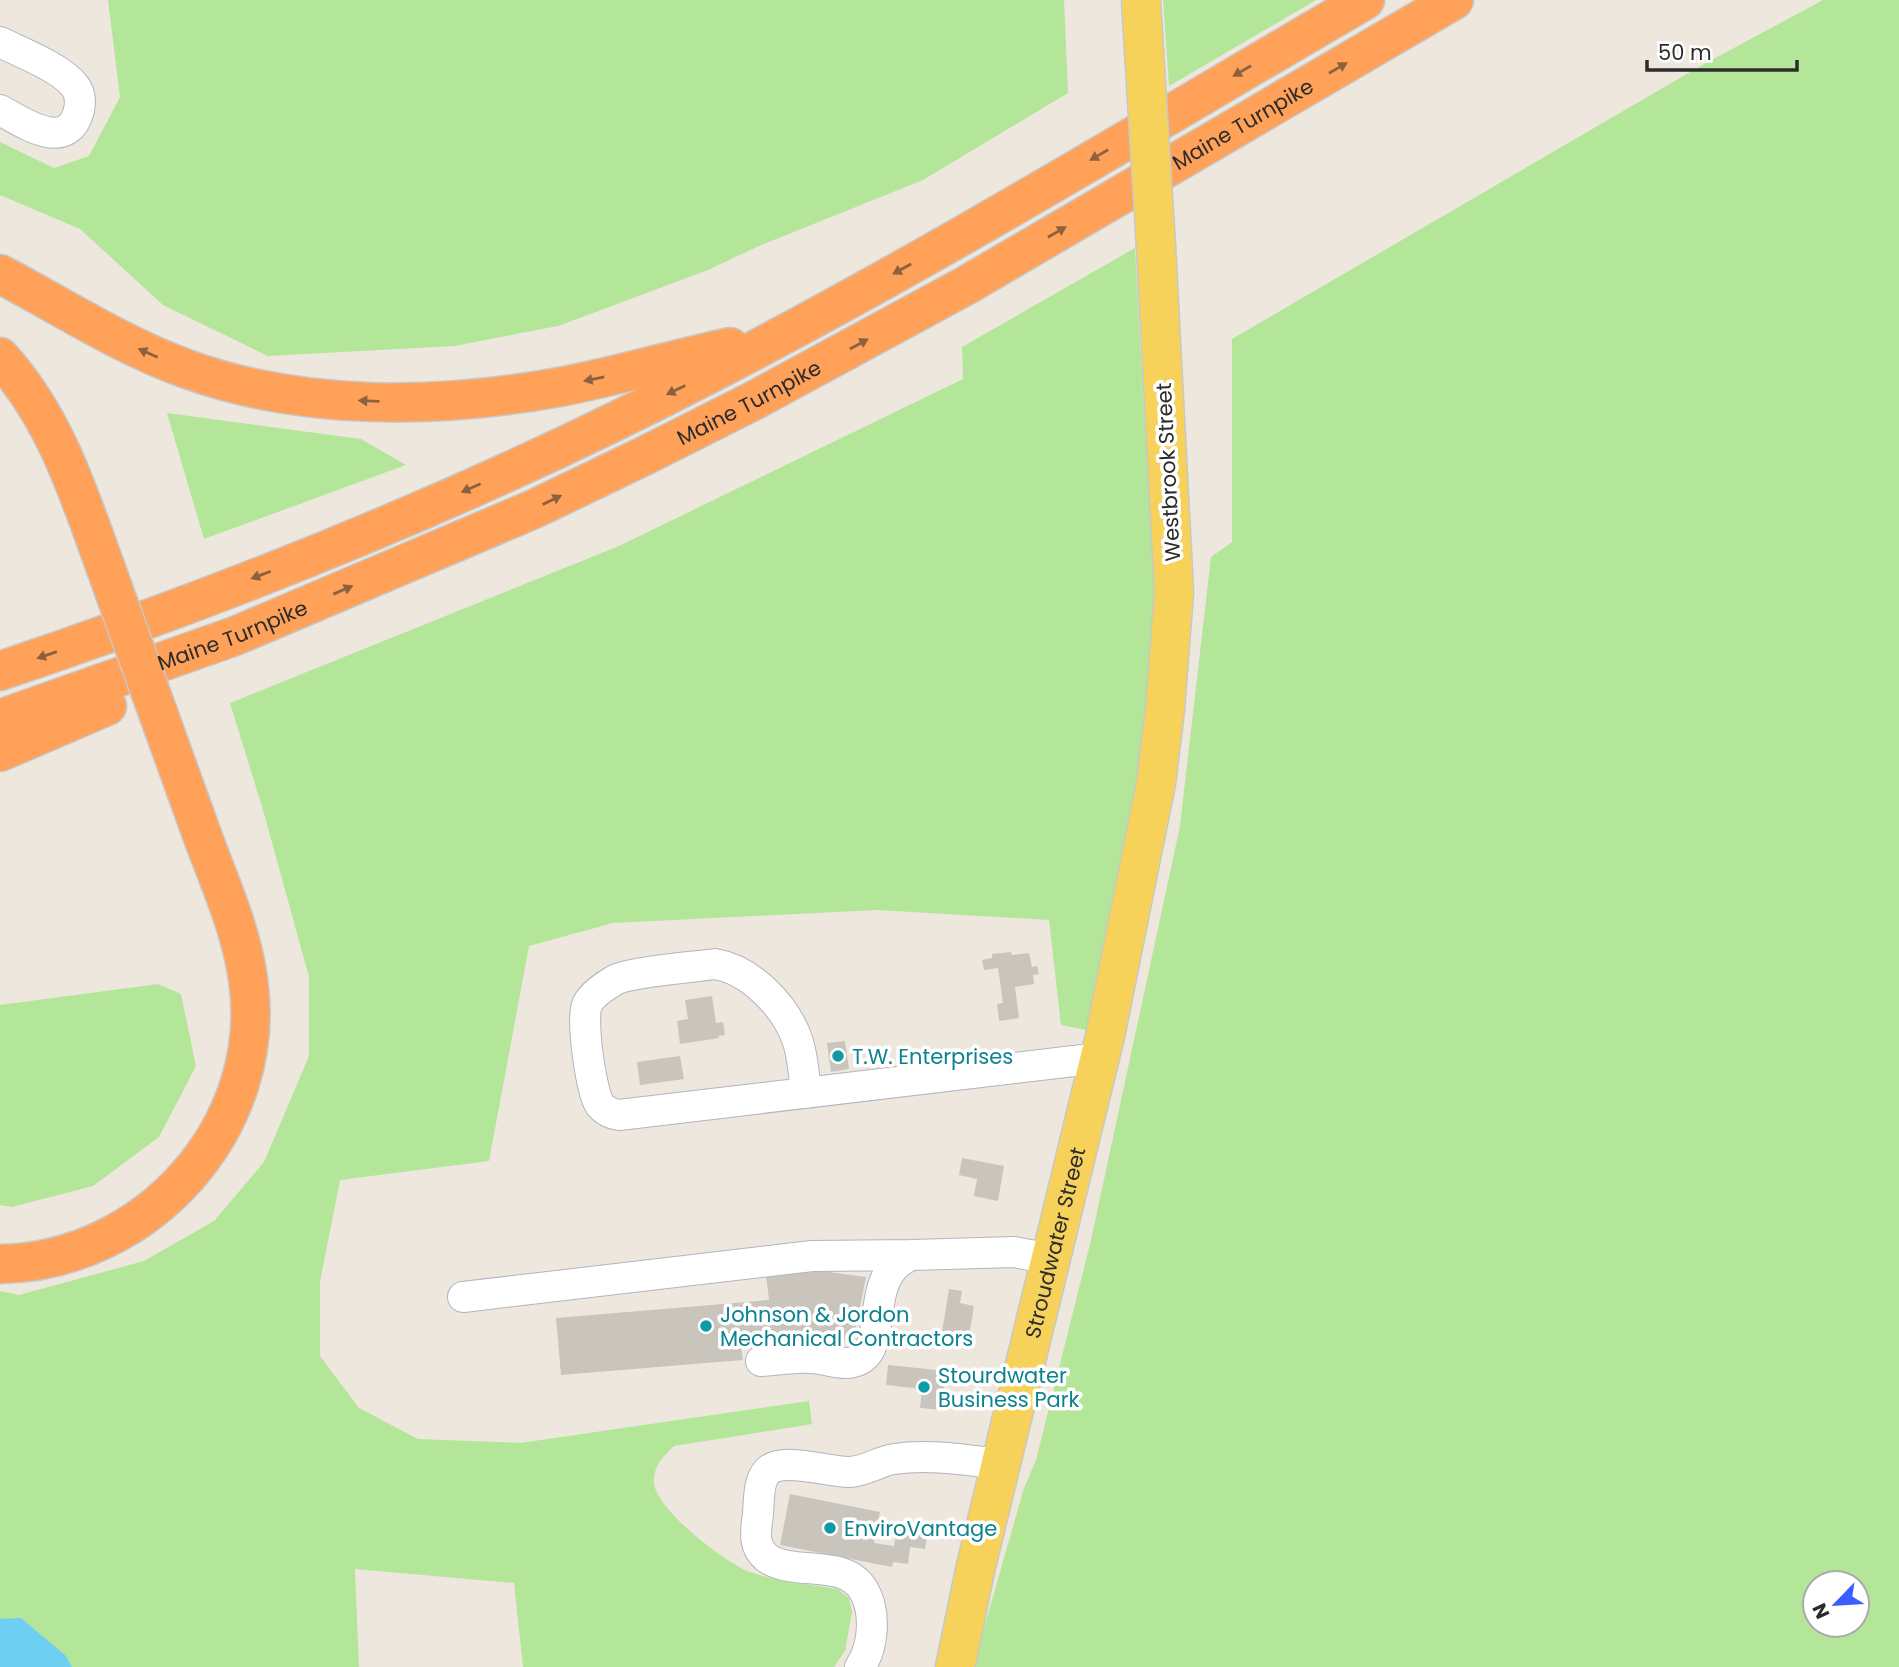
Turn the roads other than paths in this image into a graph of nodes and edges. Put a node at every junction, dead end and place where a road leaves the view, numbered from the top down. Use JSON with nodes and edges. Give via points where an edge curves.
{"nodes":[{"id":1,"x":1142,"y":0,"type":"edge"},
{"id":2,"x":1365,"y":0,"type":"edge"},
{"id":3,"x":1454,"y":0,"type":"edge"},
{"id":4,"x":0,"y":42,"type":"edge"},
{"id":5,"x":0,"y":110,"type":"edge"},
{"id":6,"x":0,"y":274,"type":"edge"},
{"id":7,"x":780,"y":336,"type":"junction"},
{"id":8,"x":0,"y":357,"type":"edge"},
{"id":9,"x":0,"y":383,"type":"edge"},
{"id":10,"x":97,"y":569,"type":"junction"},
{"id":11,"x":235,"y":636,"type":"junction"},
{"id":12,"x":0,"y":671,"type":"edge"},
{"id":13,"x":0,"y":719,"type":"edge"},
{"id":14,"x":0,"y":752,"type":"edge"},
{"id":15,"x":193,"y":834,"type":"junction"},
{"id":16,"x":1125,"y":941,"type":"joint"},
{"id":17,"x":1099,"y":1058,"type":"junction"},
{"id":18,"x":806,"y":1093,"type":"junction"},
{"id":19,"x":0,"y":1248,"type":"edge"},
{"id":20,"x":912,"y":1255,"type":"junction"},
{"id":21,"x":1051,"y":1259,"type":"junction"},
{"id":22,"x":0,"y":1264,"type":"edge"},
{"id":23,"x":463,"y":1297,"type":"dead end"},
{"id":24,"x":761,"y":1361,"type":"dead end"},
{"id":25,"x":1000,"y":1464,"type":"junction"},
{"id":26,"x":869,"y":1662,"type":"edge"},
{"id":27,"x":955,"y":1667,"type":"edge"}],
"edges":[{"from":1,"to":16,"type":"main road","name":"Westbrook Street","bridge":true,"via":[[1174,592],[1156,783]]},
{"from":2,"to":7,"type":"highway","name":"Maine Turnpike","one_way":true},
{"from":11,"to":3,"type":"highway","name":"Maine Turnpike","one_way":true,"via":[[534,509],[753,401],[965,286]]},
{"from":4,"to":5,"type":"lane","via":[[65,76],[76,87],[81,102],[77,119],[62,132],[33,128]]},
{"from":7,"to":6,"type":"highway","one_way":true,"via":[[518,393],[422,401],[325,399],[254,387],[185,368],[140,350]]},
{"from":7,"to":12,"type":"highway","name":"Maine Turnpike","one_way":true,"via":[[509,471],[385,526],[160,615]]},
{"from":8,"to":10,"type":"highway","via":[[31,396],[75,481]]},
{"from":9,"to":10,"type":"highway","via":[[36,439]]},
{"from":10,"to":15,"type":"highway"},
{"from":11,"to":13,"type":"highway","name":"Maine Turnpike"},
{"from":11,"to":14,"type":"highway","via":[[215,662]]},
{"from":15,"to":19,"type":"highway","via":[[232,982],[234,1031],[216,1101],[179,1162],[125,1211],[59,1240]]},
{"from":15,"to":22,"type":"highway","via":[[238,933],[248,979],[247,1051],[226,1120],[186,1180],[149,1213],[86,1248]]},
{"from":16,"to":17,"type":"main road","name":"Stroudwater Street"},
{"from":17,"to":18,"type":"lane"},
{"from":17,"to":21,"type":"main road","name":"Stroudwater Street"},
{"from":18,"to":18,"type":"lane","via":[[610,1113],[594,1093],[584,1017],[588,1003],[618,978],[715,964],[741,972],[777,1004],[797,1038]]},
{"from":20,"to":21,"type":"lane","via":[[1014,1252]]},
{"from":20,"to":23,"type":"lane","via":[[812,1256]]},
{"from":20,"to":24,"type":"lane","via":[[892,1267],[883,1283],[872,1346],[864,1357],[849,1363],[810,1358]]},
{"from":21,"to":25,"type":"main road","name":"Stroudwater Street"},
{"from":25,"to":26,"type":"lane","via":[[925,1457],[893,1459],[850,1472],[789,1465],[767,1471],[756,1523],[758,1546],[779,1563],[853,1578],[864,1590],[869,1608]]},
{"from":25,"to":27,"type":"main road","name":"Stroudwater Street"}]}
